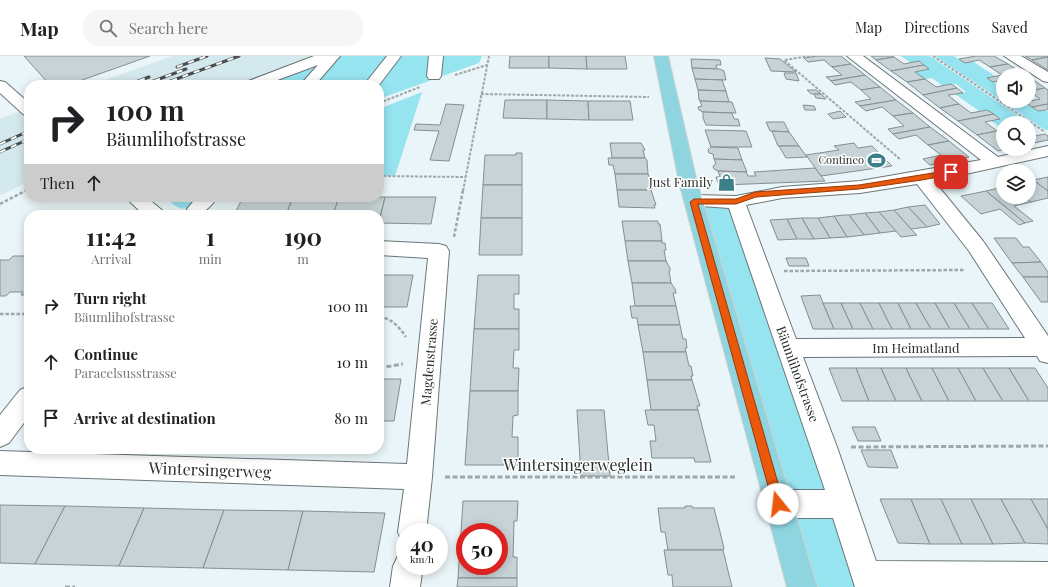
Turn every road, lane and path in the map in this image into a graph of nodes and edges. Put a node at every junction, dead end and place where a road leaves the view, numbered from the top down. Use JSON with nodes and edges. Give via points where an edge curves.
{"nodes":[{"id":1,"x":327,"y":56,"type":"edge"},
{"id":2,"x":333,"y":56,"type":"edge"},
{"id":3,"x":394,"y":56,"type":"edge"},
{"id":4,"x":436,"y":56,"type":"edge"},
{"id":5,"x":489,"y":56,"type":"edge"},
{"id":6,"x":661,"y":56,"type":"edge"},
{"id":7,"x":810,"y":56,"type":"edge"},
{"id":8,"x":854,"y":56,"type":"edge"},
{"id":9,"x":933,"y":56,"type":"edge"},
{"id":10,"x":1011,"y":56,"type":"edge"},
{"id":11,"x":434,"y":76,"type":"dead end"},
{"id":12,"x":1048,"y":78,"type":"edge"},
{"id":13,"x":264,"y":80,"type":"edge"},
{"id":14,"x":311,"y":80,"type":"edge"},
{"id":15,"x":375,"y":80,"type":"edge"},
{"id":16,"x":0,"y":85,"type":"edge"},
{"id":17,"x":481,"y":94,"type":"junction"},
{"id":18,"x":650,"y":97,"type":"dead end"},
{"id":19,"x":24,"y":107,"type":"edge"},
{"id":20,"x":1047,"y":142,"type":"edge"},
{"id":21,"x":995,"y":162,"type":"junction"},
{"id":22,"x":905,"y":164,"type":"dead end"},
{"id":23,"x":384,"y":176,"type":"edge"},
{"id":24,"x":465,"y":177,"type":"junction"},
{"id":25,"x":922,"y":178,"type":"junction"},
{"id":26,"x":24,"y":192,"type":"edge"},
{"id":27,"x":140,"y":202,"type":"edge"},
{"id":28,"x":694,"y":202,"type":"junction"},
{"id":29,"x":736,"y":202,"type":"junction"},
{"id":30,"x":0,"y":204,"type":"edge"},
{"id":31,"x":150,"y":210,"type":"edge"},
{"id":32,"x":384,"y":248,"type":"edge"},
{"id":33,"x":439,"y":251,"type":"junction"},
{"id":34,"x":994,"y":270,"type":"junction"},
{"id":35,"x":761,"y":271,"type":"junction"},
{"id":36,"x":0,"y":314,"type":"edge"},
{"id":37,"x":24,"y":314,"type":"edge"},
{"id":38,"x":788,"y":348,"type":"junction"},
{"id":39,"x":1046,"y":350,"type":"edge"},
{"id":40,"x":24,"y":403,"type":"edge"},
{"id":41,"x":0,"y":435,"type":"edge"},
{"id":42,"x":1048,"y":446,"type":"edge"},
{"id":43,"x":824,"y":447,"type":"junction"},
{"id":44,"x":0,"y":463,"type":"edge"},
{"id":45,"x":420,"y":477,"type":"junction"},
{"id":46,"x":737,"y":477,"type":"dead end"},
{"id":47,"x":778,"y":504,"type":"junction"},
{"id":48,"x":843,"y":504,"type":"junction"},
{"id":49,"x":413,"y":523,"type":"edge"},
{"id":50,"x":407,"y":575,"type":"edge"},
{"id":51,"x":1048,"y":577,"type":"edge"},
{"id":52,"x":868,"y":581,"type":"edge"},
{"id":53,"x":66,"y":587,"type":"edge"},
{"id":54,"x":75,"y":587,"type":"edge"},
{"id":55,"x":405,"y":587,"type":"edge"},
{"id":56,"x":802,"y":587,"type":"edge"}],
"edges":[{"from":1,"to":13,"type":"street"},
{"from":2,"to":14,"type":"street"},
{"from":3,"to":15,"type":"street"},
{"from":4,"to":11,"type":"street"},
{"from":5,"to":17,"type":"path"},
{"from":6,"to":28,"type":"main road"},
{"from":7,"to":22,"type":"path","via":[[784,60]]},
{"from":8,"to":21,"type":"street"},
{"from":9,"to":20,"type":"path"},
{"from":10,"to":12,"type":"street"},
{"from":16,"to":19,"type":"street"},
{"from":17,"to":18,"type":"path"},
{"from":17,"to":24,"type":"path"},
{"from":20,"to":21,"type":"street"},
{"from":21,"to":25,"type":"street"},
{"from":23,"to":24,"type":"path"},
{"from":24,"to":33,"type":"path","via":[[453,244]]},
{"from":25,"to":29,"type":"street","via":[[822,191],[755,195]]},
{"from":25,"to":34,"type":"street","name":"Im Heimatland"},
{"from":26,"to":30,"type":"path"},
{"from":27,"to":31,"type":"street"},
{"from":28,"to":29,"type":"street"},
{"from":28,"to":47,"type":"main road"},
{"from":29,"to":35,"type":"street","name":"Bäumlihofstrasse"},
{"from":32,"to":33,"type":"street"},
{"from":33,"to":45,"type":"street","name":"Magdenstrasse"},
{"from":34,"to":35,"type":"path"},
{"from":34,"to":39,"type":"street","name":"Im Heimatland"},
{"from":35,"to":38,"type":"street","name":"Bäumlihofstrasse"},
{"from":36,"to":37,"type":"path"},
{"from":38,"to":39,"type":"street","name":"Im Heimatland"},
{"from":38,"to":43,"type":"street","name":"Bäumlihofstrasse"},
{"from":40,"to":41,"type":"street"},
{"from":42,"to":43,"type":"path"},
{"from":43,"to":48,"type":"street","name":"Bäumlihofstrasse"},
{"from":44,"to":45,"type":"street","name":"Wintersingerweg"},
{"from":45,"to":46,"type":"path","name":"Wintersingerweglein"},
{"from":45,"to":49,"type":"street","name":"Magdenstrasse"},
{"from":47,"to":48,"type":"street"},
{"from":47,"to":56,"type":"main road"},
{"from":48,"to":52,"type":"street","name":"Bäumlihofstrasse"},
{"from":50,"to":55,"type":"street"},
{"from":51,"to":52,"type":"street"},
{"from":53,"to":54,"type":"path"}]}
